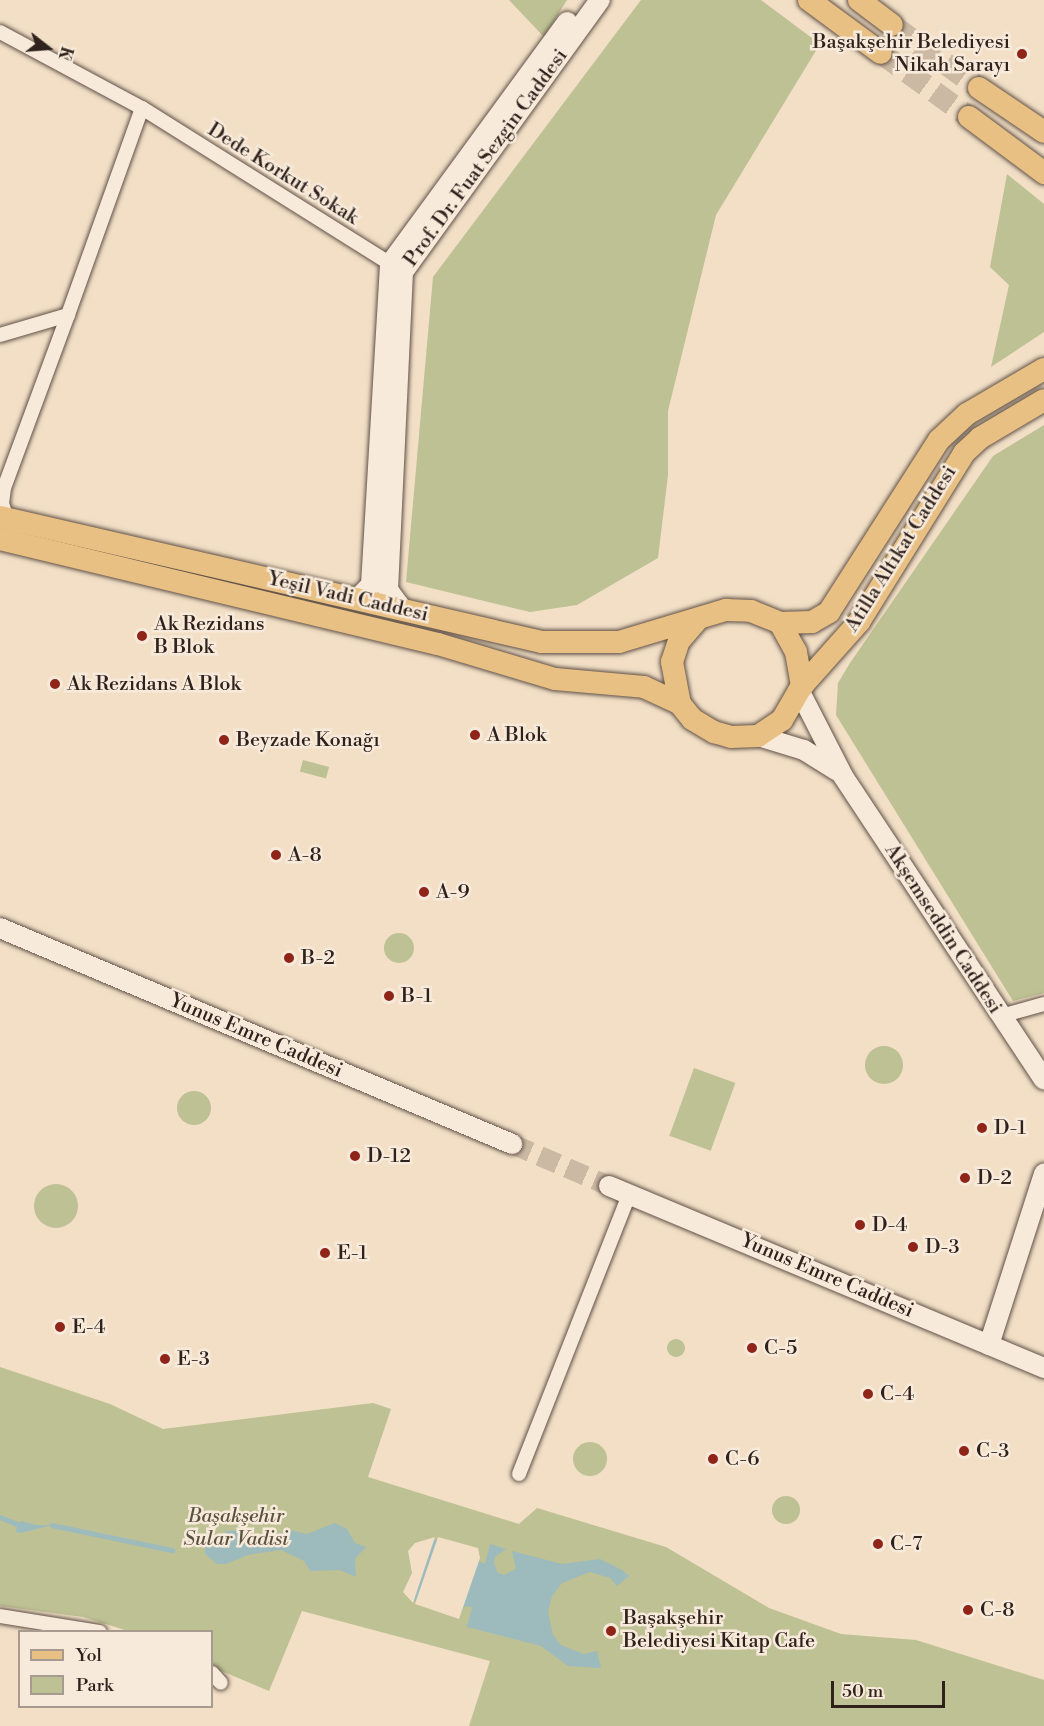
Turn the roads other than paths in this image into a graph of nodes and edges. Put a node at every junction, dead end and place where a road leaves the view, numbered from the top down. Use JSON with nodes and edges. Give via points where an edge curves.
{"nodes":[{"id":1,"x":583,"y":0,"type":"edge"},
{"id":2,"x":600,"y":0,"type":"edge"},
{"id":3,"x":808,"y":0,"type":"edge"},
{"id":4,"x":859,"y":0,"type":"edge"},
{"id":5,"x":892,"y":25,"type":"tunnel mouth"},
{"id":6,"x":0,"y":32,"type":"edge"},
{"id":7,"x":881,"y":53,"type":"tunnel mouth"},
{"id":8,"x":979,"y":88,"type":"tunnel mouth"},
{"id":9,"x":142,"y":108,"type":"junction"},
{"id":10,"x":969,"y":117,"type":"tunnel mouth"},
{"id":11,"x":1044,"y":132,"type":"edge"},
{"id":12,"x":1044,"y":173,"type":"edge"},
{"id":13,"x":397,"y":268,"type":"junction"},
{"id":14,"x":68,"y":315,"type":"junction"},
{"id":15,"x":0,"y":335,"type":"edge"},
{"id":16,"x":1044,"y":369,"type":"edge"},
{"id":17,"x":1044,"y":400,"type":"edge"},
{"id":18,"x":2,"y":490,"type":"edge"},
{"id":19,"x":2,"y":525,"type":"edge"},
{"id":20,"x":357,"y":599,"type":"junction"},
{"id":21,"x":402,"y":609,"type":"junction"},
{"id":22,"x":697,"y":620,"type":"junction"},
{"id":23,"x":780,"y":623,"type":"junction"},
{"id":24,"x":801,"y":689,"type":"junction"},
{"id":25,"x":680,"y":704,"type":"junction"},
{"id":26,"x":758,"y":736,"type":"junction"},
{"id":27,"x":843,"y":776,"type":"junction"},
{"id":28,"x":0,"y":928,"type":"edge"},
{"id":29,"x":1044,"y":1004,"type":"edge"},
{"id":30,"x":1001,"y":1017,"type":"junction"},
{"id":31,"x":1044,"y":1080,"type":"edge"},
{"id":32,"x":512,"y":1144,"type":"tunnel mouth"},
{"id":33,"x":1044,"y":1174,"type":"edge"},
{"id":34,"x":609,"y":1186,"type":"tunnel mouth"},
{"id":35,"x":629,"y":1194,"type":"junction"},
{"id":36,"x":989,"y":1345,"type":"junction"},
{"id":37,"x":1044,"y":1368,"type":"edge"},
{"id":38,"x":519,"y":1474,"type":"dead end"},
{"id":39,"x":0,"y":1616,"type":"edge"},
{"id":40,"x":88,"y":1630,"type":"edge"}],
"edges":[{"from":1,"to":13,"type":"street","name":"Prof. Dr. Fuat Sezgin Caddesi"},
{"from":2,"to":13,"type":"street","name":"Prof. Dr. Fuat Sezgin Caddesi"},
{"from":3,"to":7,"type":"main road"},
{"from":4,"to":5,"type":"main road"},
{"from":6,"to":9,"type":"street","name":"Dede Korkut Sokak"},
{"from":8,"to":11,"type":"main road"},
{"from":9,"to":13,"type":"street","name":"Dede Korkut Sokak"},
{"from":9,"to":14,"type":"street"},
{"from":10,"to":12,"type":"main road"},
{"from":13,"to":20,"type":"street","name":"Prof. Dr. Fuat Sezgin Caddesi","via":[[370,585]]},
{"from":13,"to":21,"type":"street","name":"Prof. Dr. Fuat Sezgin Caddesi","via":[[388,590]]},
{"from":14,"to":15,"type":"street"},
{"from":14,"to":18,"type":"street"},
{"from":16,"to":23,"type":"main road","name":"Atilla Altıkat Caddesi","via":[[967,414],[939,440],[829,612],[812,622]]},
{"from":17,"to":24,"type":"main road","name":"Atilla Altıkat Caddesi","via":[[964,453],[859,622]]},
{"from":18,"to":19,"type":"street"},
{"from":19,"to":20,"type":"main road","name":"Yeşil Vadi Caddesi"},
{"from":19,"to":25,"type":"main road","name":"Yeşil Vadi Caddesi","via":[[555,679],[644,687]]},
{"from":20,"to":21,"type":"main road","name":"Yeşil Vadi Caddesi"},
{"from":21,"to":22,"type":"main road","name":"Yeşil Vadi Caddesi","via":[[490,632],[563,644],[619,642]]},
{"from":22,"to":23,"type":"main road","name":"Yeşil Vadi Caddesi","via":[[737,610]]},
{"from":22,"to":25,"type":"main road","via":[[680,641],[672,662]]},
{"from":23,"to":24,"type":"main road","via":[[796,652]]},
{"from":24,"to":26,"type":"main road","via":[[782,720]]},
{"from":24,"to":27,"type":"street","name":"Akşemseddin Caddesi"},
{"from":25,"to":26,"type":"main road","name":"Yeşil Vadi Caddesi","via":[[692,719],[714,732],[730,737]]},
{"from":26,"to":27,"type":"street","name":"Akşemseddin Caddesi","via":[[804,750]]},
{"from":27,"to":30,"type":"street","name":"Akşemseddin Caddesi"},
{"from":28,"to":32,"type":"street","name":"Yunus Emre Caddesi"},
{"from":29,"to":30,"type":"street"},
{"from":30,"to":31,"type":"street","name":"Akşemseddin Caddesi"},
{"from":33,"to":36,"type":"street"},
{"from":34,"to":35,"type":"street","name":"Yunus Emre Caddesi"},
{"from":35,"to":36,"type":"street","name":"Yunus Emre Caddesi"},
{"from":35,"to":38,"type":"street"},
{"from":36,"to":37,"type":"street","name":"Yunus Emre Caddesi"},
{"from":39,"to":40,"type":"street"}]}
